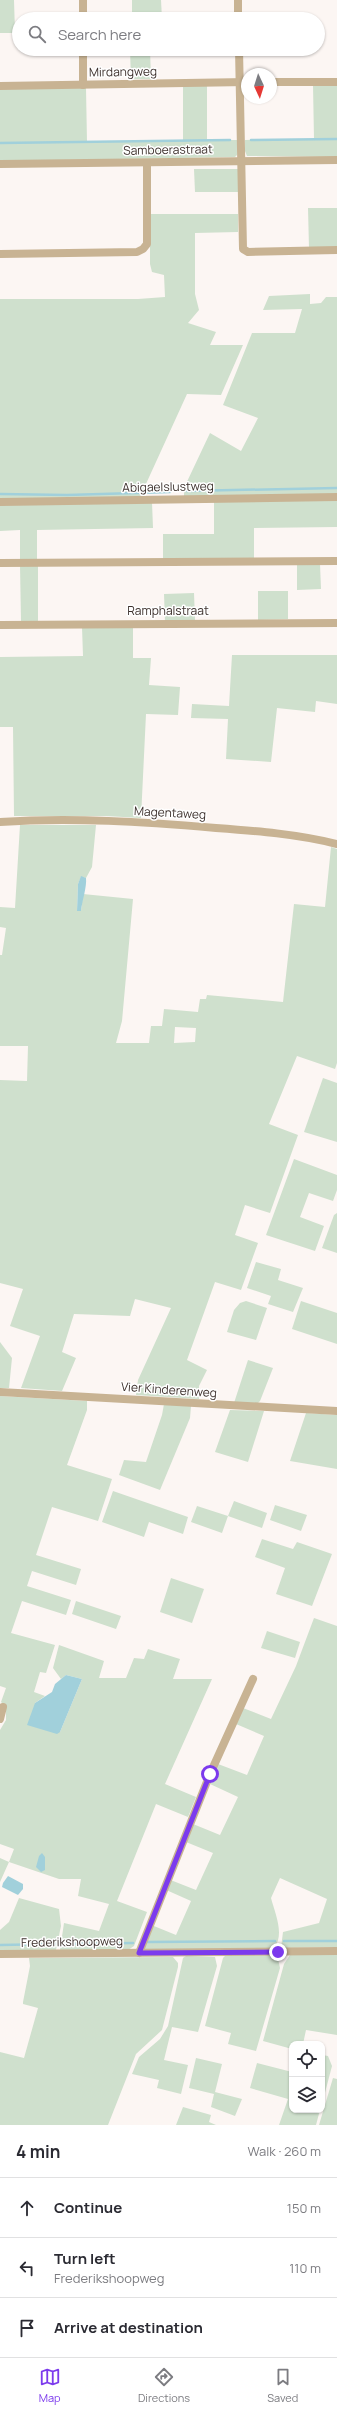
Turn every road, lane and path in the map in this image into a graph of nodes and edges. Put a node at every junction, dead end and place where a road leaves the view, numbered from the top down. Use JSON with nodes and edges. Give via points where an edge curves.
{"nodes":[{"id":1,"x":83,"y":0,"type":"edge"},
{"id":2,"x":238,"y":0,"type":"edge"},
{"id":3,"x":83,"y":12,"type":"edge"},
{"id":4,"x":238,"y":12,"type":"edge"},
{"id":5,"x":83,"y":56,"type":"edge"},
{"id":6,"x":240,"y":56,"type":"edge"},
{"id":7,"x":242,"y":68,"type":"edge"},
{"id":8,"x":241,"y":82,"type":"edge"},
{"id":9,"x":277,"y":82,"type":"edge"},
{"id":10,"x":337,"y":82,"type":"edge"},
{"id":11,"x":83,"y":85,"type":"junction"},
{"id":12,"x":0,"y":86,"type":"edge"},
{"id":13,"x":243,"y":104,"type":"edge"},
{"id":14,"x":337,"y":160,"type":"edge"},
{"id":15,"x":241,"y":161,"type":"junction"},
{"id":16,"x":147,"y":162,"type":"junction"},
{"id":17,"x":0,"y":164,"type":"edge"},
{"id":18,"x":337,"y":250,"type":"edge"},
{"id":19,"x":0,"y":254,"type":"edge"},
{"id":20,"x":337,"y":497,"type":"edge"},
{"id":21,"x":0,"y":502,"type":"edge"},
{"id":22,"x":337,"y":561,"type":"edge"},
{"id":23,"x":0,"y":562,"type":"edge"},
{"id":24,"x":337,"y":623,"type":"edge"},
{"id":25,"x":0,"y":625,"type":"edge"},
{"id":26,"x":0,"y":822,"type":"edge"},
{"id":27,"x":337,"y":844,"type":"edge"},
{"id":28,"x":0,"y":1392,"type":"edge"},
{"id":29,"x":337,"y":1411,"type":"edge"},
{"id":30,"x":253,"y":1680,"type":"dead end"},
{"id":31,"x":3,"y":1707,"type":"dead end"},
{"id":32,"x":0,"y":1719,"type":"edge"},
{"id":33,"x":337,"y":1951,"type":"edge"},
{"id":34,"x":139,"y":1953,"type":"junction"},
{"id":35,"x":0,"y":1954,"type":"edge"}],
"edges":[{"from":1,"to":3,"type":"street"},
{"from":2,"to":4,"type":"street"},
{"from":5,"to":11,"type":"street"},
{"from":6,"to":7,"type":"street"},
{"from":8,"to":11,"type":"street","name":"Mirdangweg"},
{"from":9,"to":10,"type":"street"},
{"from":11,"to":12,"type":"street","name":"Mirdangweg"},
{"from":13,"to":15,"type":"street"},
{"from":14,"to":15,"type":"street","name":"Samboerastraat"},
{"from":15,"to":16,"type":"street","name":"Samboerastraat"},
{"from":15,"to":18,"type":"street","via":[[243,249],[248,252]]},
{"from":16,"to":17,"type":"street","name":"Samboerastraat"},
{"from":16,"to":19,"type":"street","via":[[147,244],[143,249],[137,252]]},
{"from":20,"to":21,"type":"street","name":"Abigaelslustweg"},
{"from":22,"to":23,"type":"street"},
{"from":24,"to":25,"type":"street","name":"Ramphalstraat"},
{"from":26,"to":27,"type":"street","name":"Magentaweg","via":[[90,821],[180,825],[302,836]]},
{"from":28,"to":29,"type":"street","name":"Vier Kinderenweg"},
{"from":30,"to":34,"type":"street","via":[[210,1774]]},
{"from":31,"to":32,"type":"street"},
{"from":33,"to":34,"type":"street","name":"Frederikshoopweg"},
{"from":34,"to":35,"type":"street","name":"Frederikshoopweg"}]}
